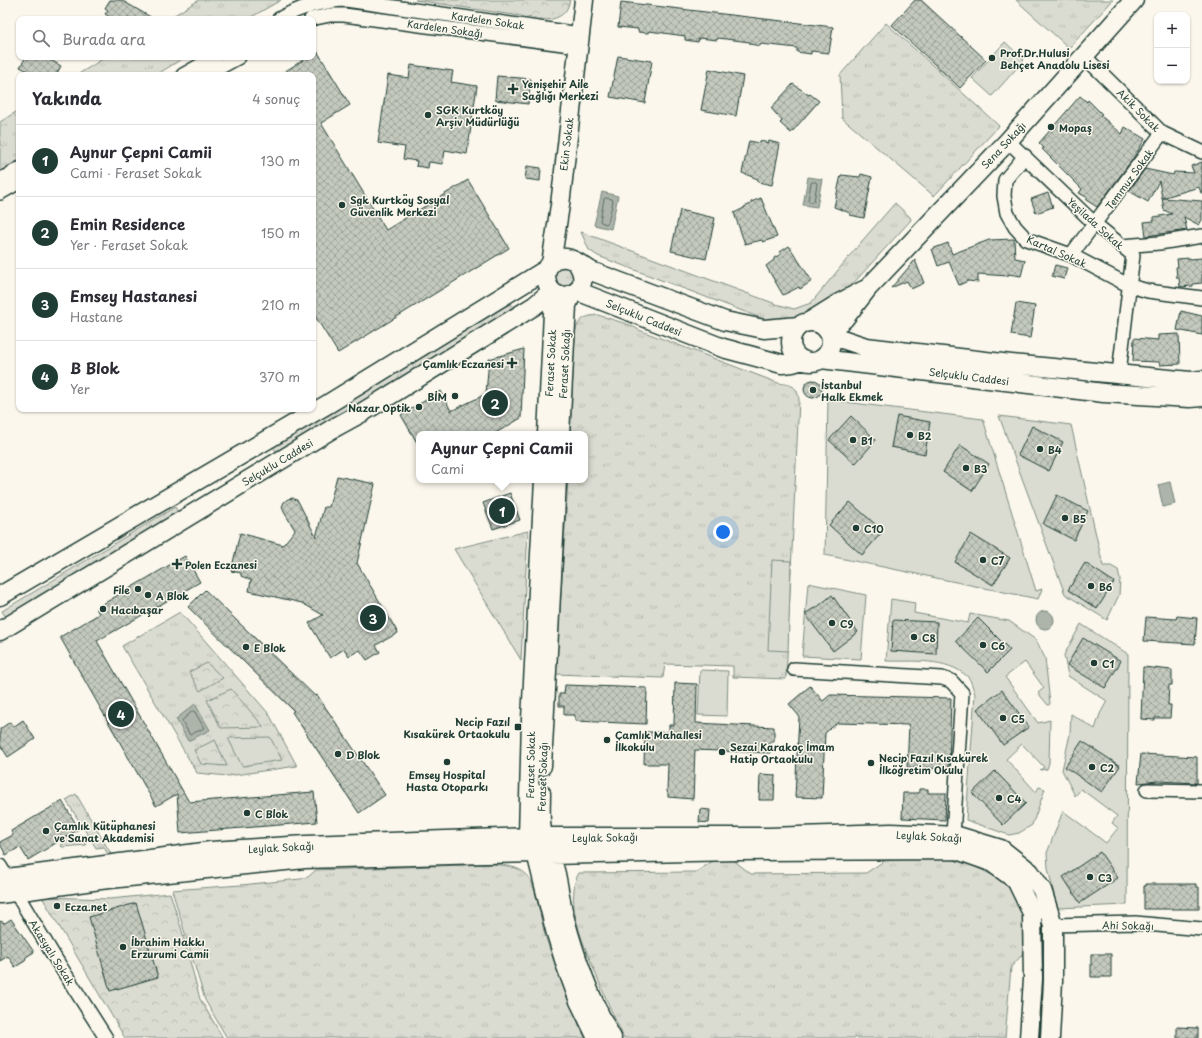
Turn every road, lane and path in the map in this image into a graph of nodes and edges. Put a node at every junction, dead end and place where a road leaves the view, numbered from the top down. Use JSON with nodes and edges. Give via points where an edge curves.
{"nodes":[{"id":1,"x":584,"y":0,"type":"edge"},
{"id":2,"x":596,"y":0,"type":"edge"},
{"id":3,"x":1134,"y":0,"type":"edge"},
{"id":4,"x":310,"y":10,"type":"edge"},
{"id":5,"x":289,"y":16,"type":"edge"},
{"id":6,"x":583,"y":40,"type":"junction"},
{"id":7,"x":1084,"y":56,"type":"junction"},
{"id":8,"x":210,"y":60,"type":"edge"},
{"id":9,"x":234,"y":60,"type":"edge"},
{"id":10,"x":188,"y":72,"type":"edge"},
{"id":11,"x":212,"y":72,"type":"edge"},
{"id":12,"x":1162,"y":133,"type":"junction"},
{"id":13,"x":1008,"y":141,"type":"junction"},
{"id":14,"x":1202,"y":152,"type":"edge"},
{"id":15,"x":1025,"y":156,"type":"junction"},
{"id":16,"x":16,"y":171,"type":"edge"},
{"id":17,"x":0,"y":180,"type":"edge"},
{"id":18,"x":16,"y":184,"type":"edge"},
{"id":19,"x":0,"y":194,"type":"edge"},
{"id":20,"x":1095,"y":224,"type":"junction"},
{"id":21,"x":1202,"y":236,"type":"edge"},
{"id":22,"x":1122,"y":246,"type":"junction"},
{"id":23,"x":1071,"y":255,"type":"junction"},
{"id":24,"x":574,"y":261,"type":"junction"},
{"id":25,"x":549,"y":266,"type":"junction"},
{"id":26,"x":1130,"y":286,"type":"junction"},
{"id":27,"x":868,"y":288,"type":"junction"},
{"id":28,"x":564,"y":292,"type":"junction"},
{"id":29,"x":1202,"y":298,"type":"edge"},
{"id":30,"x":804,"y":324,"type":"junction"},
{"id":31,"x":829,"y":333,"type":"junction"},
{"id":32,"x":822,"y":359,"type":"junction"},
{"id":33,"x":803,"y":360,"type":"junction"},
{"id":34,"x":1119,"y":374,"type":"junction"},
{"id":35,"x":1202,"y":380,"type":"edge"},
{"id":36,"x":1117,"y":394,"type":"junction"},
{"id":37,"x":1202,"y":397,"type":"edge"},
{"id":38,"x":316,"y":411,"type":"edge"},
{"id":39,"x":314,"y":412,"type":"edge"},
{"id":40,"x":547,"y":431,"type":"edge"},
{"id":41,"x":560,"y":431,"type":"edge"},
{"id":42,"x":544,"y":483,"type":"edge"},
{"id":43,"x":557,"y":483,"type":"edge"},
{"id":44,"x":0,"y":596,"type":"edge"},
{"id":45,"x":0,"y":632,"type":"edge"},
{"id":46,"x":794,"y":669,"type":"dead end"},
{"id":47,"x":1147,"y":790,"type":"dead end"},
{"id":48,"x":1202,"y":791,"type":"edge"},
{"id":49,"x":953,"y":835,"type":"junction"},
{"id":50,"x":539,"y":846,"type":"junction"},
{"id":51,"x":4,"y":882,"type":"edge"},
{"id":52,"x":1053,"y":925,"type":"junction"},
{"id":53,"x":1202,"y":929,"type":"edge"},
{"id":54,"x":106,"y":1038,"type":"edge"},
{"id":55,"x":597,"y":1038,"type":"edge"},
{"id":56,"x":612,"y":1038,"type":"edge"},
{"id":57,"x":1029,"y":1038,"type":"edge"},
{"id":58,"x":1050,"y":1038,"type":"edge"}],
"edges":[{"from":1,"to":6,"type":"street","name":"Ekin Sokak"},
{"from":2,"to":6,"type":"street","name":"Ekin Sokak"},
{"from":3,"to":7,"type":"street","name":"Sena Sokağı"},
{"from":4,"to":5,"type":"street","name":"Kardelen Sokak"},
{"from":4,"to":6,"type":"street","name":"Kardelen Sokak","via":[[332,1],[346,0]]},
{"from":6,"to":24,"type":"street","name":"Ekin Sokak","via":[[567,236],[567,247]]},
{"from":6,"to":25,"type":"street","name":"Ekin Sokak"},
{"from":7,"to":12,"type":"street","name":"Akik Sokak"},
{"from":7,"to":13,"type":"street","name":"Sena Sokağı"},
{"from":8,"to":10,"type":"street"},
{"from":9,"to":11,"type":"street"},
{"from":12,"to":14,"type":"street","name":"Akik Sokak"},
{"from":12,"to":20,"type":"street","name":"Temmuz Sokak"},
{"from":13,"to":15,"type":"street","name":"Yeşilada Sokak"},
{"from":13,"to":27,"type":"street","name":"Sena Sokağı"},
{"from":15,"to":20,"type":"street","name":"Yeşilada Sokak"},
{"from":15,"to":23,"type":"street","name":"Kartal Sokak","via":[[1005,180],[1007,213],[1026,239]]},
{"from":16,"to":17,"type":"street"},
{"from":18,"to":19,"type":"street"},
{"from":20,"to":22,"type":"street","name":"Yeşilada Sokak"},
{"from":20,"to":23,"type":"street","name":"Temmuz Sokak"},
{"from":21,"to":22,"type":"street"},
{"from":22,"to":26,"type":"street","name":"Yeşilada Sokak","via":[[1133,255]]},
{"from":23,"to":26,"type":"street","name":"Kartal Sokak"},
{"from":24,"to":25,"type":"street","via":[[561,258]]},
{"from":24,"to":28,"type":"street","via":[[581,268],[583,280],[581,286]]},
{"from":24,"to":30,"type":"street","via":[[591,271],[724,321],[764,329]]},
{"from":25,"to":28,"type":"street","via":[[547,285]]},
{"from":25,"to":38,"type":"street"},
{"from":26,"to":29,"type":"street","name":"Kartal Sokak"},
{"from":26,"to":34,"type":"street","name":"Yeşilada Sokak"},
{"from":27,"to":30,"type":"street"},
{"from":27,"to":31,"type":"street","via":[[844,319]]},
{"from":28,"to":33,"type":"street","name":"Selçuklu Caddesi","via":[[729,350],[782,364]]},
{"from":28,"to":40,"type":"street","name":"Feraset Sokak"},
{"from":28,"to":41,"type":"street","name":"Feraset Sokağı","via":[[567,305]]},
{"from":28,"to":45,"type":"street","name":"Selçuklu Caddesi","via":[[534,306]]},
{"from":30,"to":31,"type":"street","via":[[821,324]]},
{"from":30,"to":33,"type":"street","via":[[794,332],[792,338],[796,354]]},
{"from":31,"to":32,"type":"street","via":[[831,344]]},
{"from":31,"to":34,"type":"street","name":"Selçuklu Caddesi","via":[[866,347]]},
{"from":32,"to":33,"type":"street"},
{"from":32,"to":36,"type":"street","name":"Selçuklu Caddesi"},
{"from":34,"to":35,"type":"street","name":"Selçuklu Caddesi"},
{"from":34,"to":36,"type":"street"},
{"from":36,"to":37,"type":"street","name":"Selçuklu Caddesi"},
{"from":39,"to":44,"type":"street"},
{"from":42,"to":50,"type":"street","name":"Feraset Sokak","via":[[531,719]]},
{"from":43,"to":50,"type":"street","name":"Feraset Sokağı"},
{"from":46,"to":49,"type":"street","via":[[942,678],[951,681],[962,693]]},
{"from":47,"to":48,"type":"street"},
{"from":49,"to":50,"type":"street","name":"Leylak Sokağı","via":[[891,833]]},
{"from":49,"to":52,"type":"street","name":"Leylak Sokağı","via":[[1001,849],[1030,872],[1042,890]]},
{"from":50,"to":51,"type":"street","name":"Leylak Sokağı","via":[[306,845],[211,851]]},
{"from":50,"to":55,"type":"street","name":"Feraset Sokak","via":[[555,930],[566,966]]},
{"from":50,"to":56,"type":"street","name":"Feraset Sokağı","via":[[555,873],[564,917],[582,974]]},
{"from":50,"to":57,"type":"street","name":"Leylak Sokağı","via":[[738,851],[957,850],[991,862],[1016,880],[1032,913],[1034,979]]},
{"from":51,"to":54,"type":"street","name":"Akasyalı Sokak"},
{"from":52,"to":53,"type":"street","name":"Ahi Sokağı","via":[[1135,923]]},
{"from":52,"to":58,"type":"street","name":"Leylak Sokağı"}]}
